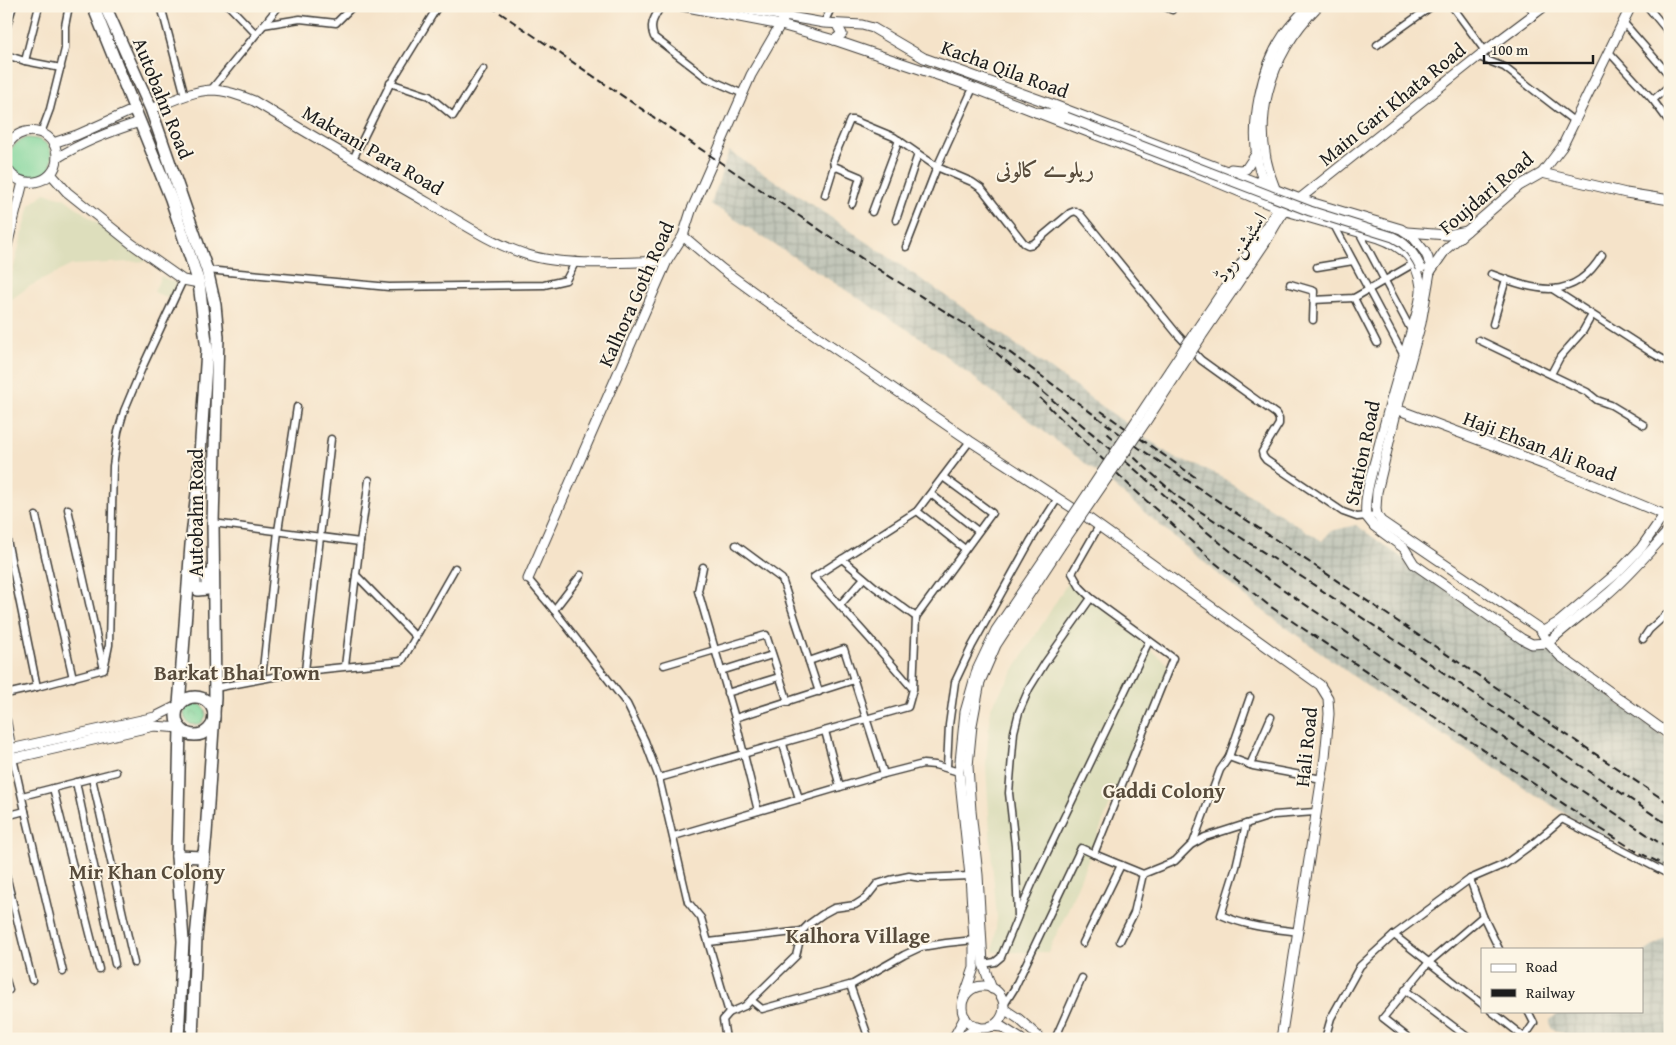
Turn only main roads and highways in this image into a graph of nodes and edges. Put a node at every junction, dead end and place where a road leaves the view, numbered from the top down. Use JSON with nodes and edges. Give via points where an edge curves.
{"nodes":[{"id":1,"x":93,"y":6,"type":"edge"},
{"id":2,"x":105,"y":6,"type":"edge"},
{"id":3,"x":190,"y":545,"type":"junction"},
{"id":4,"x":214,"y":545,"type":"junction"},
{"id":5,"x":179,"y":705,"type":"junction"},
{"id":6,"x":214,"y":717,"type":"junction"},
{"id":7,"x":180,"y":728,"type":"junction"},
{"id":8,"x":176,"y":856,"type":"junction"},
{"id":9,"x":203,"y":857,"type":"junction"},
{"id":10,"x":178,"y":1039,"type":"edge"},
{"id":11,"x":192,"y":1039,"type":"edge"}],
"edges":[{"from":1,"to":3,"type":"highway","name":"Autobahn Road","via":[[171,199],[199,283],[206,350],[198,484]]},
{"from":2,"to":4,"type":"highway","name":"Autobahn Road","via":[[151,109],[207,270],[215,305],[218,337]]},
{"from":3,"to":4,"type":"highway","via":[[195,584],[198,590],[204,591],[207,587],[207,562]]},
{"from":3,"to":5,"type":"highway","name":"Autobahn Road"},
{"from":4,"to":6,"type":"highway","name":"Autobahn Road"},
{"from":5,"to":6,"type":"highway","via":[[188,698],[201,698],[210,705]]},
{"from":5,"to":7,"type":"highway","via":[[176,715]]},
{"from":6,"to":7,"type":"highway","via":[[209,728],[199,734]]},
{"from":6,"to":9,"type":"highway","name":"Autobahn Road"},
{"from":7,"to":8,"type":"highway"},
{"from":8,"to":9,"type":"highway"},
{"from":8,"to":10,"type":"highway","via":[[183,941]]},
{"from":9,"to":11,"type":"highway","name":"Autobahn Road","via":[[194,963]]}]}
